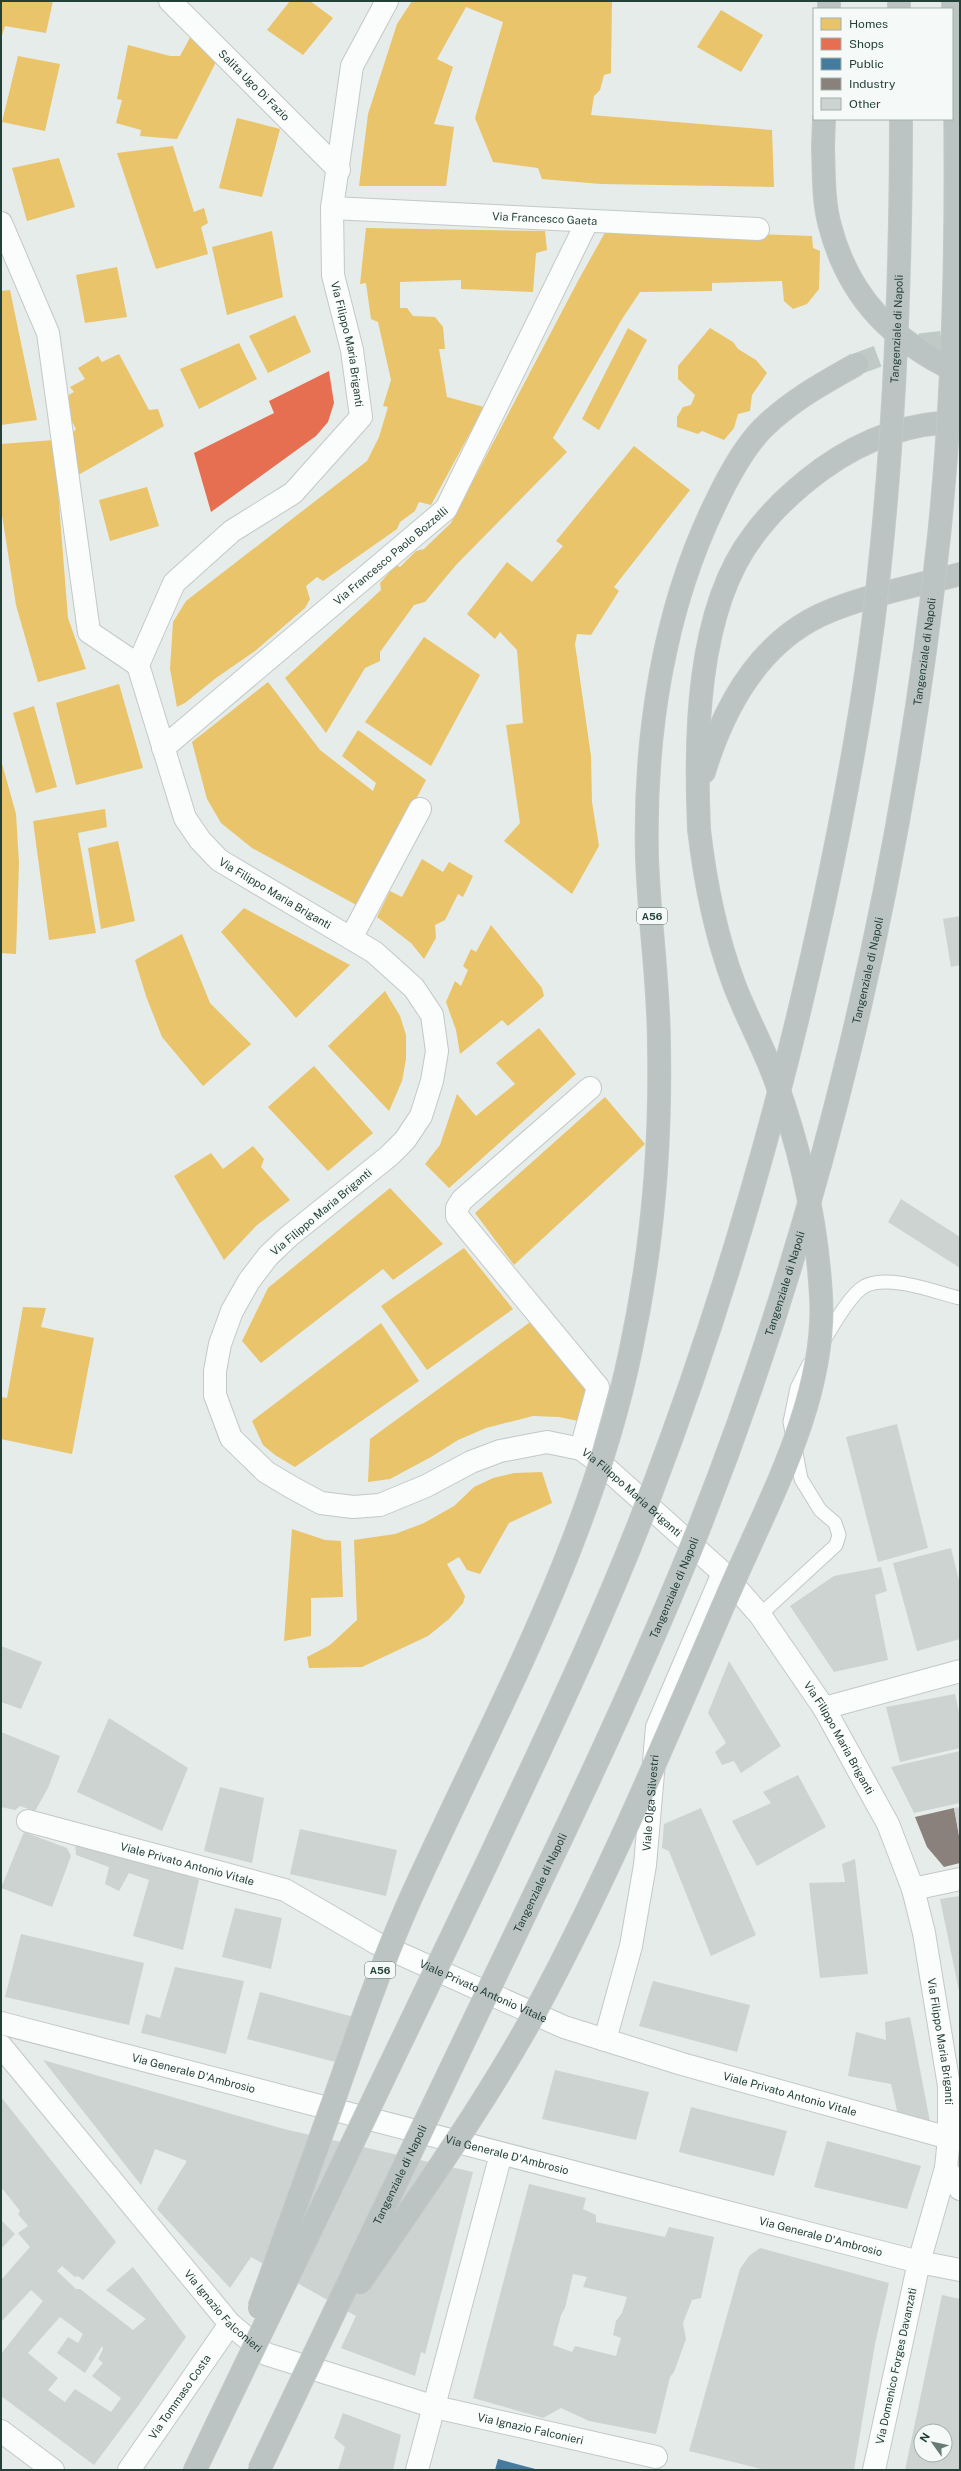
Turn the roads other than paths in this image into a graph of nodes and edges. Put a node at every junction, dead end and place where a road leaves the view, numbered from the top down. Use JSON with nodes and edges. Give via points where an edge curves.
{"nodes":[{"id":1,"x":170,"y":1,"type":"edge"},
{"id":2,"x":387,"y":1,"type":"edge"},
{"id":3,"x":953,"y":1,"type":"edge"},
{"id":4,"x":824,"y":120,"type":"edge"},
{"id":5,"x":901,"y":120,"type":"edge"},
{"id":6,"x":339,"y":170,"type":"junction"},
{"id":7,"x":332,"y":208,"type":"junction"},
{"id":8,"x":587,"y":222,"type":"junction"},
{"id":9,"x":1,"y":223,"type":"edge"},
{"id":10,"x":758,"y":229,"type":"dead end"},
{"id":11,"x":857,"y":364,"type":"tunnel mouth"},
{"id":12,"x":960,"y":373,"type":"edge"},
{"id":13,"x":960,"y":422,"type":"edge"},
{"id":14,"x":960,"y":574,"type":"edge"},
{"id":15,"x":138,"y":665,"type":"junction"},
{"id":16,"x":163,"y":748,"type":"junction"},
{"id":17,"x":420,"y":810,"type":"dead end"},
{"id":18,"x":698,"y":829,"type":"junction"},
{"id":19,"x":351,"y":938,"type":"junction"},
{"id":20,"x":590,"y":1088,"type":"dead end"},
{"id":21,"x":960,"y":1298,"type":"edge"},
{"id":22,"x":581,"y":1449,"type":"junction"},
{"id":23,"x":723,"y":1574,"type":"junction"},
{"id":24,"x":760,"y":1615,"type":"junction"},
{"id":25,"x":960,"y":1672,"type":"edge"},
{"id":26,"x":824,"y":1708,"type":"junction"},
{"id":27,"x":28,"y":1821,"type":"dead end"},
{"id":28,"x":960,"y":1879,"type":"edge"},
{"id":29,"x":913,"y":1889,"type":"junction"},
{"id":30,"x":1,"y":2023,"type":"edge"},
{"id":31,"x":605,"y":2040,"type":"junction"},
{"id":32,"x":1,"y":2046,"type":"edge"},
{"id":33,"x":949,"y":2138,"type":"junction"},
{"id":34,"x":501,"y":2154,"type":"junction"},
{"id":35,"x":946,"y":2168,"type":"junction"},
{"id":36,"x":960,"y":2189,"type":"edge"},
{"id":37,"x":919,"y":2262,"type":"junction"},
{"id":38,"x":960,"y":2270,"type":"edge"},
{"id":39,"x":230,"y":2324,"type":"junction"},
{"id":40,"x":318,"y":2346,"type":"junction"},
{"id":41,"x":435,"y":2407,"type":"junction"},
{"id":42,"x":218,"y":2422,"type":"junction"},
{"id":43,"x":1,"y":2431,"type":"edge"},
{"id":44,"x":656,"y":2457,"type":"dead end"},
{"id":45,"x":53,"y":2470,"type":"edge"},
{"id":46,"x":129,"y":2470,"type":"edge"},
{"id":47,"x":195,"y":2470,"type":"edge"},
{"id":48,"x":258,"y":2470,"type":"edge"},
{"id":49,"x":417,"y":2470,"type":"edge"},
{"id":50,"x":874,"y":2470,"type":"edge"}],
"edges":[{"from":1,"to":6,"type":"street","name":"Salita Ugo Di Fazio"},
{"from":2,"to":6,"type":"street","name":"Via Filippo Maria Briganti","via":[[352,66]]},
{"from":3,"to":40,"type":"highway","name":"Tangenziale di Napoli","bridge":true,"via":[[955,274],[950,398],[939,536],[894,843],[844,1072],[812,1191],[745,1401],[692,1544],[582,1798]]},
{"from":4,"to":12,"type":"highway","bridge":true,"via":[[824,175],[830,225],[840,260],[854,287],[902,340],[931,360]]},
{"from":5,"to":42,"type":"highway","name":"Tangenziale di Napoli","bridge":true,"via":[[896,373],[878,583],[866,678],[809,971],[758,1176],[699,1359],[620,1571],[564,1700],[457,1927]]},
{"from":6,"to":7,"type":"street","name":"Via Filippo Maria Briganti"},
{"from":7,"to":8,"type":"street","name":"Via Francesco Gaeta"},
{"from":7,"to":15,"type":"street","name":"Via Filippo Maria Briganti","via":[[333,275],[352,350],[361,417],[293,493],[232,531],[174,583]]},
{"from":8,"to":10,"type":"street","name":"Via Francesco Gaeta"},
{"from":8,"to":16,"type":"street","name":"Via Francesco Paolo Bozzelli","via":[[446,509]]},
{"from":9,"to":15,"type":"street","via":[[48,334],[89,632]]},
{"from":11,"to":42,"type":"highway","number":"A56","bridge":true,"via":[[788,406],[759,432],[732,470],[706,521],[687,572],[669,636],[656,705],[648,781],[647,860],[659,1044],[655,1186],[632,1347],[612,1432],[578,1532],[539,1625],[412,1896],[378,1975]]},
{"from":13,"to":18,"type":"highway","bridge":true,"via":[[909,426],[879,436],[840,456],[779,505],[752,537],[730,577],[717,613],[707,658],[699,715],[696,768]]},
{"from":14,"to":18,"type":"highway","bridge":true,"via":[[871,598],[809,621],[783,639],[762,660],[727,712],[704,774]]},
{"from":15,"to":16,"type":"street","name":"Via Filippo Maria Briganti"},
{"from":16,"to":19,"type":"street","name":"Via Filippo Maria Briganti","via":[[185,818],[200,840],[219,860]]},
{"from":17,"to":19,"type":"street"},
{"from":18,"to":40,"type":"highway","bridge":true,"via":[[704,880],[723,949],[735,986],[775,1078],[806,1187],[819,1264],[822,1303],[813,1383],[786,1461],[697,1667],[628,1824],[548,1988],[489,2090]]},
{"from":19,"to":22,"type":"street","name":"Via Filippo Maria Briganti","via":[[374,952],[414,988],[432,1015],[437,1051],[432,1081],[421,1116],[405,1140],[268,1256],[249,1281],[232,1311],[220,1344],[215,1371],[215,1395],[231,1438],[266,1472],[293,1488],[321,1503],[353,1508],[380,1505],[500,1451],[547,1442]]},
{"from":20,"to":22,"type":"street","via":[[462,1200],[457,1208],[457,1216],[598,1387]]},
{"from":21,"to":24,"type":"lane","via":[[889,1281],[864,1286],[844,1307],[797,1388],[790,1422],[801,1479],[820,1510],[835,1523],[839,1535],[836,1546]]},
{"from":22,"to":23,"type":"street","name":"Via Filippo Maria Briganti","via":[[606,1468]]},
{"from":23,"to":24,"type":"street","name":"Via Filippo Maria Briganti"},
{"from":23,"to":31,"type":"street","name":"Viale Olga Silvestri","via":[[657,1727],[644,1873],[631,1946]]},
{"from":24,"to":26,"type":"street","name":"Via Filippo Maria Briganti"},
{"from":25,"to":26,"type":"street"},
{"from":26,"to":29,"type":"street","name":"Via Filippo Maria Briganti","via":[[888,1824]]},
{"from":27,"to":31,"type":"street","name":"Viale Privato Antonio Vitale","via":[[285,1890],[376,1943],[564,2027]]},
{"from":28,"to":29,"type":"street"},
{"from":29,"to":33,"type":"street","name":"Via Filippo Maria Briganti","via":[[924,1933],[949,2086]]},
{"from":30,"to":34,"type":"street","name":"Via Generale D'Ambrosio"},
{"from":31,"to":33,"type":"street","name":"Viale Privato Antonio Vitale"},
{"from":32,"to":39,"type":"street","name":"Via Ignazio Falconieri"},
{"from":33,"to":35,"type":"street","name":"Via Filippo Maria Briganti"},
{"from":34,"to":37,"type":"street","name":"Via Generale D'Ambrosio"},
{"from":34,"to":41,"type":"street"},
{"from":35,"to":36,"type":"street"},
{"from":35,"to":37,"type":"street","name":"Via Filippo Maria Briganti"},
{"from":37,"to":38,"type":"street"},
{"from":37,"to":50,"type":"street","name":"Via Domenico Forges Davanzati"},
{"from":39,"to":41,"type":"street","name":"Via Ignazio Falconieri","via":[[266,2354]]},
{"from":39,"to":46,"type":"street","name":"Via Tommaso Costa"},
{"from":40,"to":48,"type":"highway","name":"Tangenziale di Napoli","bridge":true},
{"from":41,"to":44,"type":"street","name":"Via Ignazio Falconieri"},
{"from":41,"to":49,"type":"street"},
{"from":42,"to":47,"type":"highway","name":"Tangenziale di Napoli","number":"A56"},
{"from":43,"to":45,"type":"street"}]}
